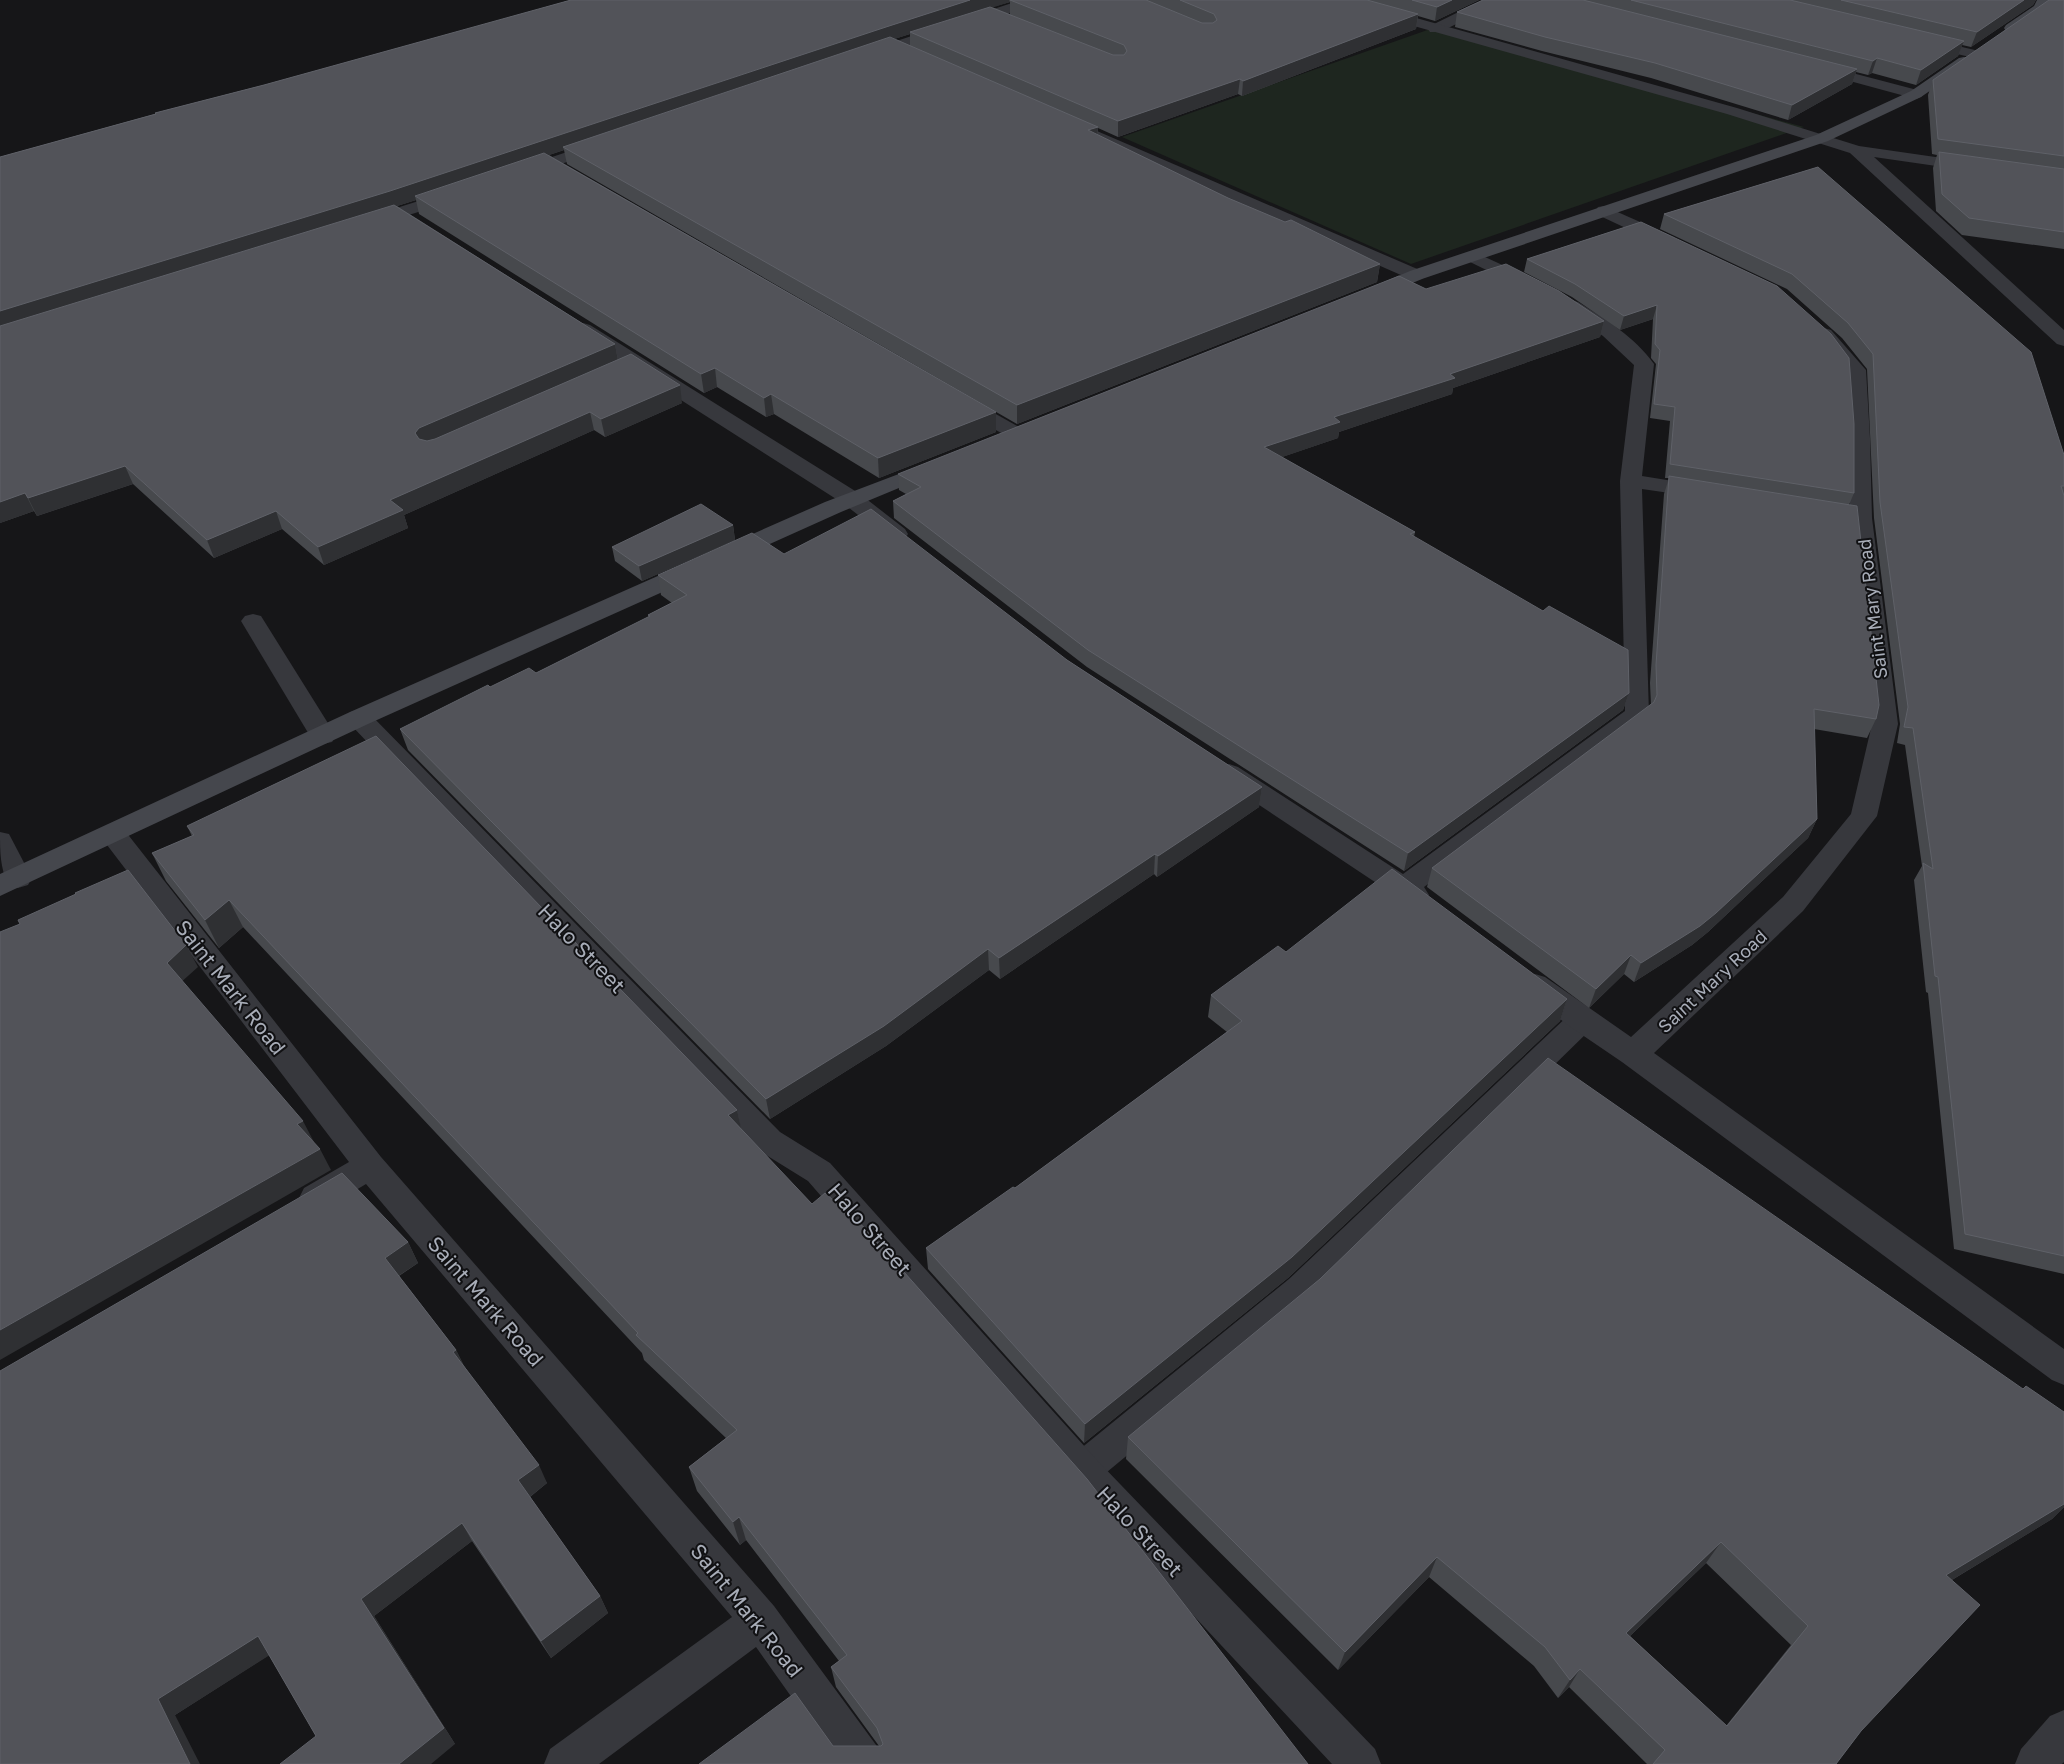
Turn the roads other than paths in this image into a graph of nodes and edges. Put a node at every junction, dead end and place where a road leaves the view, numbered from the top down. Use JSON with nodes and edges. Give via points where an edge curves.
{"nodes":[{"id":1,"x":1035,"y":0,"type":"edge"},
{"id":2,"x":1337,"y":0,"type":"edge"},
{"id":3,"x":1494,"y":0,"type":"edge"},
{"id":4,"x":2044,"y":0,"type":"edge"},
{"id":5,"x":993,"y":15,"type":"junction"},
{"id":6,"x":1011,"y":22,"type":"edge"},
{"id":7,"x":1435,"y":29,"type":"junction"},
{"id":8,"x":1906,"y":38,"type":"edge"},
{"id":9,"x":892,"y":46,"type":"junction"},
{"id":10,"x":1986,"y":46,"type":"junction"},
{"id":11,"x":920,"y":58,"type":"edge"},
{"id":12,"x":855,"y":59,"type":"edge"},
{"id":13,"x":1802,"y":64,"type":"edge"},
{"id":14,"x":1916,"y":94,"type":"junction"},
{"id":15,"x":1073,"y":125,"type":"edge"},
{"id":16,"x":1822,"y":138,"type":"junction"},
{"id":17,"x":615,"y":141,"type":"edge"},
{"id":18,"x":1856,"y":150,"type":"junction"},
{"id":19,"x":550,"y":163,"type":"junction"},
{"id":20,"x":1988,"y":169,"type":"edge"},
{"id":21,"x":567,"y":173,"type":"edge"},
{"id":22,"x":503,"y":178,"type":"edge"},
{"id":23,"x":466,"y":191,"type":"edge"},
{"id":24,"x":1604,"y":210,"type":"junction"},
{"id":25,"x":401,"y":213,"type":"junction"},
{"id":26,"x":418,"y":223,"type":"edge"},
{"id":27,"x":353,"y":228,"type":"edge"},
{"id":28,"x":1684,"y":248,"type":"edge"},
{"id":29,"x":1474,"y":257,"type":"junction"},
{"id":30,"x":1416,"y":275,"type":"junction"},
{"id":31,"x":1354,"y":300,"type":"edge"},
{"id":32,"x":1807,"y":319,"type":"edge"},
{"id":33,"x":568,"y":320,"type":"edge"},
{"id":34,"x":2060,"y":334,"type":"edge"},
{"id":35,"x":948,"y":394,"type":"edge"},
{"id":36,"x":1035,"y":427,"type":"edge"},
{"id":37,"x":1017,"y":434,"type":"junction"},
{"id":38,"x":998,"y":442,"type":"edge"},
{"id":39,"x":953,"y":460,"type":"edge"},
{"id":40,"x":1631,"y":481,"type":"junction"},
{"id":41,"x":1727,"y":496,"type":"edge"},
{"id":42,"x":852,"y":499,"type":"junction"},
{"id":43,"x":914,"y":547,"type":"edge"},
{"id":44,"x":253,"y":621,"type":"dead end"},
{"id":45,"x":359,"y":718,"type":"junction"},
{"id":46,"x":323,"y":736,"type":"junction"},
{"id":47,"x":1208,"y":760,"type":"edge"},
{"id":48,"x":112,"y":834,"type":"junction"},
{"id":49,"x":0,"y":841,"type":"edge"},
{"id":50,"x":9,"y":882,"type":"edge"},
{"id":51,"x":1405,"y":887,"type":"junction"},
{"id":52,"x":1436,"y":910,"type":"edge"},
{"id":53,"x":1512,"y":968,"type":"edge"},
{"id":54,"x":1582,"y":1020,"type":"junction"},
{"id":55,"x":1634,"y":1054,"type":"junction"},
{"id":56,"x":370,"y":1166,"type":"junction"},
{"id":57,"x":293,"y":1211,"type":"edge"},
{"id":58,"x":2064,"y":1369,"type":"edge"},
{"id":59,"x":1082,"y":1470,"type":"junction"},
{"id":60,"x":760,"y":1620,"type":"junction"},
{"id":61,"x":2064,"y":1730,"type":"edge"},
{"id":62,"x":565,"y":1764,"type":"edge"},
{"id":63,"x":864,"y":1764,"type":"edge"},
{"id":64,"x":1360,"y":1764,"type":"edge"},
{"id":65,"x":2036,"y":1764,"type":"edge"}],
"edges":[{"from":1,"to":5,"type":"street"},
{"from":2,"to":7,"type":"street"},
{"from":3,"to":7,"type":"street"},
{"from":4,"to":10,"type":"street","via":[[2040,8]]},
{"from":5,"to":6,"type":"street"},
{"from":5,"to":9,"type":"street"},
{"from":7,"to":16,"type":"street"},
{"from":8,"to":10,"type":"street"},
{"from":9,"to":11,"type":"street"},
{"from":9,"to":12,"type":"street"},
{"from":10,"to":14,"type":"street"},
{"from":13,"to":14,"type":"street"},
{"from":14,"to":16,"type":"street"},
{"from":15,"to":30,"type":"street"},
{"from":16,"to":18,"type":"street"},
{"from":16,"to":24,"type":"street"},
{"from":17,"to":19,"type":"street"},
{"from":18,"to":20,"type":"street"},
{"from":18,"to":34,"type":"street"},
{"from":19,"to":21,"type":"street"},
{"from":19,"to":22,"type":"street"},
{"from":23,"to":25,"type":"street"},
{"from":24,"to":28,"type":"street"},
{"from":24,"to":29,"type":"street"},
{"from":25,"to":26,"type":"street"},
{"from":25,"to":27,"type":"street"},
{"from":29,"to":30,"type":"street"},
{"from":29,"to":40,"type":"street","via":[[1565,302],[1604,327],[1644,364]]},
{"from":30,"to":31,"type":"street"},
{"from":32,"to":55,"type":"street","name":"Saint Mary Road","via":[[1834,343],[1856,370],[1860,438],[1852,516],[1886,724],[1864,816],[1794,904]]},
{"from":33,"to":42,"type":"street","via":[[626,366]]},
{"from":35,"to":37,"type":"street"},
{"from":36,"to":37,"type":"street"},
{"from":37,"to":38,"type":"street"},
{"from":39,"to":42,"type":"street"},
{"from":40,"to":41,"type":"street"},
{"from":40,"to":51,"type":"street","via":[[1637,714]]},
{"from":42,"to":43,"type":"street"},
{"from":42,"to":45,"type":"street"},
{"from":44,"to":46,"type":"street"},
{"from":45,"to":46,"type":"street"},
{"from":45,"to":59,"type":"street","name":"Halo Street","via":[[768,1141],[820,1172]]},
{"from":46,"to":48,"type":"street"},
{"from":47,"to":51,"type":"street"},
{"from":48,"to":50,"type":"street"},
{"from":48,"to":56,"type":"street","name":"Saint Mark Road"},
{"from":49,"to":50,"type":"street"},
{"from":51,"to":52,"type":"street"},
{"from":53,"to":54,"type":"street"},
{"from":54,"to":55,"type":"street"},
{"from":54,"to":59,"type":"street","via":[[1301,1290]]},
{"from":55,"to":58,"type":"street"},
{"from":56,"to":57,"type":"street"},
{"from":56,"to":60,"type":"street","name":"Saint Mark Road"},
{"from":59,"to":64,"type":"street","name":"Halo Street"},
{"from":60,"to":62,"type":"street"},
{"from":60,"to":63,"type":"street","name":"Saint Mark Road"},
{"from":61,"to":65,"type":"street"}]}
